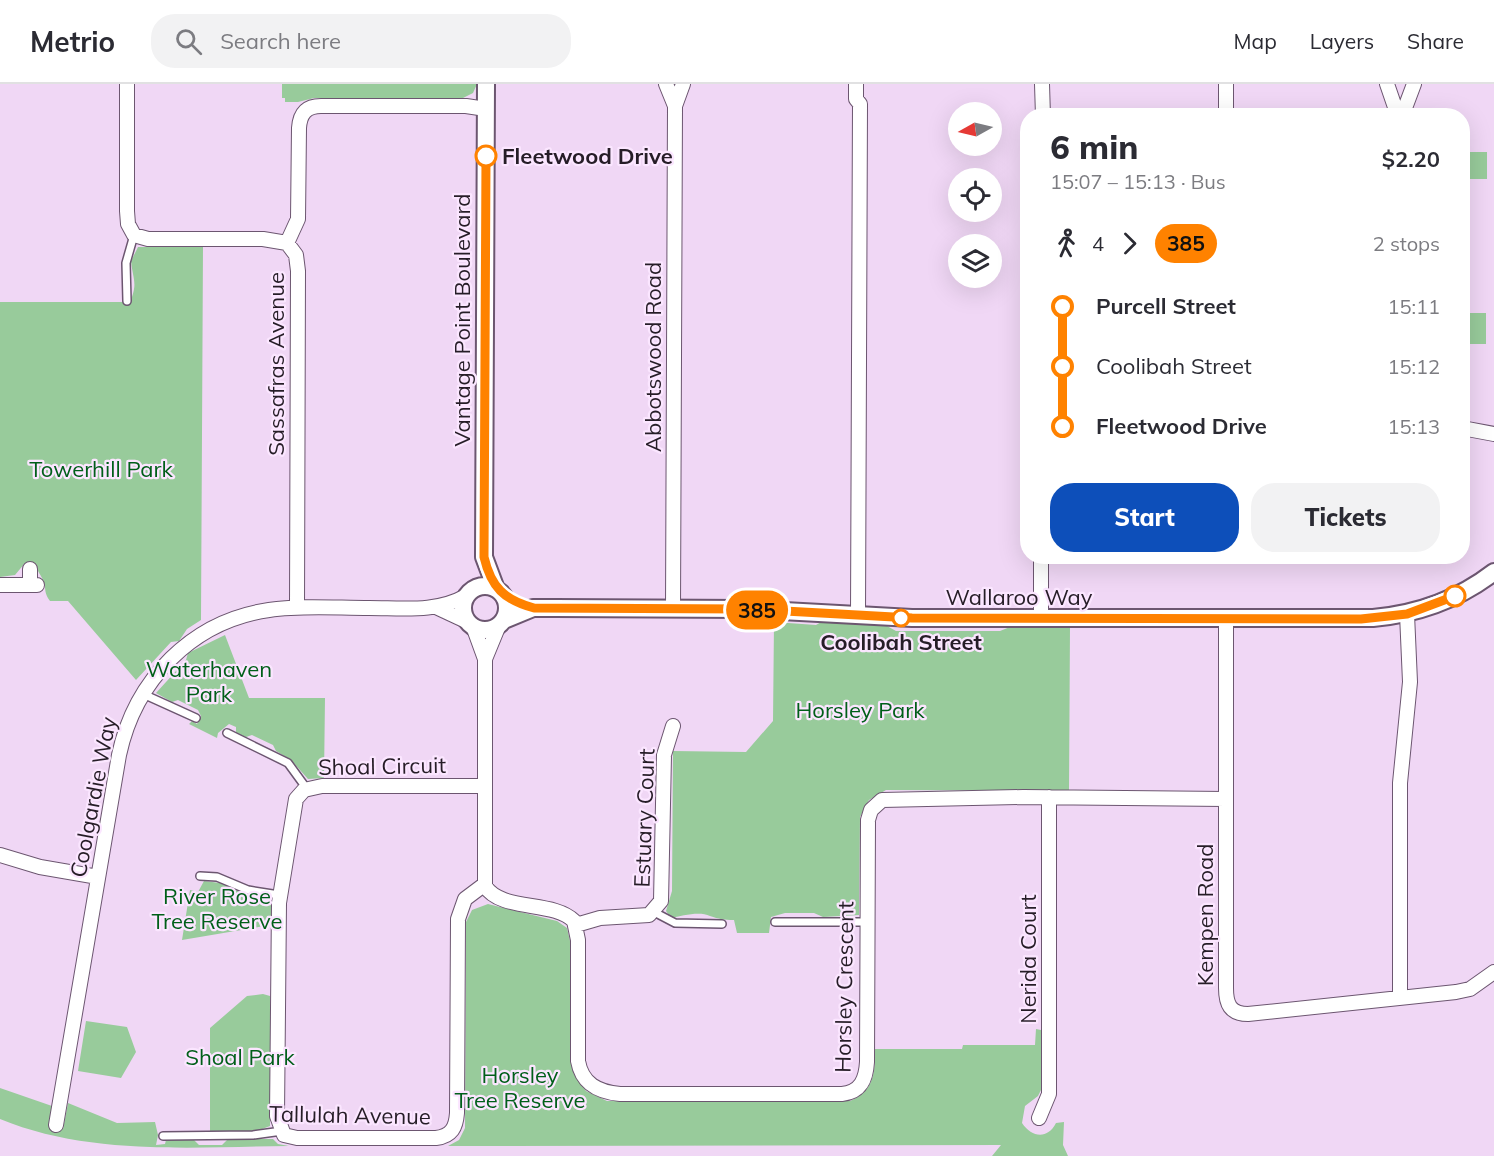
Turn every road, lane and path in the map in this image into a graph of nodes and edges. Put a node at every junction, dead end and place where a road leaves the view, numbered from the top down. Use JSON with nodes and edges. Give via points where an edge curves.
{"nodes":[{"id":1,"x":127,"y":84,"type":"edge"},
{"id":2,"x":486,"y":84,"type":"edge"},
{"id":3,"x":666,"y":84,"type":"edge"},
{"id":4,"x":683,"y":84,"type":"edge"},
{"id":5,"x":856,"y":84,"type":"edge"},
{"id":6,"x":864,"y":84,"type":"edge"},
{"id":7,"x":1042,"y":84,"type":"edge"},
{"id":8,"x":1226,"y":84,"type":"edge"},
{"id":9,"x":1387,"y":84,"type":"edge"},
{"id":10,"x":1413,"y":84,"type":"edge"},
{"id":11,"x":860,"y":104,"type":"junction"},
{"id":12,"x":486,"y":106,"type":"junction"},
{"id":13,"x":675,"y":106,"type":"junction"},
{"id":14,"x":1043,"y":108,"type":"edge"},
{"id":15,"x":1226,"y":108,"type":"edge"},
{"id":16,"x":1395,"y":108,"type":"edge"},
{"id":17,"x":1405,"y":108,"type":"edge"},
{"id":18,"x":134,"y":235,"type":"junction"},
{"id":19,"x":287,"y":243,"type":"junction"},
{"id":20,"x":127,"y":301,"type":"dead end"},
{"id":21,"x":1470,"y":430,"type":"edge"},
{"id":22,"x":1494,"y":434,"type":"edge"},
{"id":23,"x":484,"y":557,"type":"junction"},
{"id":24,"x":1041,"y":564,"type":"edge"},
{"id":25,"x":30,"y":569,"type":"dead end"},
{"id":26,"x":1494,"y":572,"type":"edge"},
{"id":27,"x":0,"y":585,"type":"edge"},
{"id":28,"x":500,"y":592,"type":"junction"},
{"id":29,"x":468,"y":594,"type":"junction"},
{"id":30,"x":297,"y":608,"type":"junction"},
{"id":31,"x":438,"y":608,"type":"junction"},
{"id":32,"x":534,"y":608,"type":"junction"},
{"id":33,"x":673,"y":609,"type":"junction"},
{"id":34,"x":1407,"y":614,"type":"junction"},
{"id":35,"x":858,"y":616,"type":"junction"},
{"id":36,"x":1041,"y":619,"type":"junction"},
{"id":37,"x":1226,"y":620,"type":"junction"},
{"id":38,"x":501,"y":622,"type":"junction"},
{"id":39,"x":470,"y":624,"type":"junction"},
{"id":40,"x":484,"y":659,"type":"junction"},
{"id":41,"x":141,"y":693,"type":"junction"},
{"id":42,"x":196,"y":718,"type":"dead end"},
{"id":43,"x":673,"y":726,"type":"dead end"},
{"id":44,"x":227,"y":733,"type":"dead end"},
{"id":45,"x":484,"y":786,"type":"junction"},
{"id":46,"x":307,"y":789,"type":"junction"},
{"id":47,"x":1049,"y":797,"type":"junction"},
{"id":48,"x":1226,"y":800,"type":"junction"},
{"id":49,"x":0,"y":855,"type":"edge"},
{"id":50,"x":200,"y":876,"type":"dead end"},
{"id":51,"x":98,"y":878,"type":"junction"},
{"id":52,"x":487,"y":888,"type":"junction"},
{"id":53,"x":279,"y":895,"type":"junction"},
{"id":54,"x":654,"y":912,"type":"junction"},
{"id":55,"x":775,"y":922,"type":"dead end"},
{"id":56,"x":867,"y":922,"type":"junction"},
{"id":57,"x":722,"y":924,"type":"dead end"},
{"id":58,"x":576,"y":925,"type":"junction"},
{"id":59,"x":1494,"y":972,"type":"edge"},
{"id":60,"x":1400,"y":998,"type":"junction"},
{"id":61,"x":1039,"y":1118,"type":"dead end"},
{"id":62,"x":56,"y":1125,"type":"dead end"},
{"id":63,"x":282,"y":1131,"type":"junction"},
{"id":64,"x":163,"y":1136,"type":"dead end"}],
"edges":[{"from":1,"to":18,"type":"street","via":[[127,211]]},
{"from":2,"to":12,"type":"street","name":"Vantage Point Boulevard"},
{"from":3,"to":13,"type":"street","name":"Abbotswood Road"},
{"from":4,"to":13,"type":"street","name":"Abbotswood Road"},
{"from":5,"to":11,"type":"street"},
{"from":6,"to":11,"type":"street"},
{"from":7,"to":14,"type":"street"},
{"from":8,"to":15,"type":"street"},
{"from":9,"to":10,"type":"street","via":[[1404,88]]},
{"from":9,"to":16,"type":"street"},
{"from":10,"to":17,"type":"street"},
{"from":11,"to":35,"type":"street"},
{"from":12,"to":19,"type":"street","name":"Sassafras Avenue","via":[[321,106],[305,110],[299,128],[298,219]]},
{"from":12,"to":23,"type":"street","name":"Vantage Point Boulevard"},
{"from":13,"to":33,"type":"street","name":"Abbotswood Road"},
{"from":18,"to":19,"type":"street","via":[[148,239],[263,239]]},
{"from":18,"to":20,"type":"lane","via":[[126,263]]},
{"from":19,"to":30,"type":"street","name":"Sassafras Avenue","via":[[296,255],[298,271]]},
{"from":21,"to":22,"type":"street"},
{"from":23,"to":28,"type":"street","name":"Vantage Point Boulevard"},
{"from":23,"to":29,"type":"street","name":"Vantage Point Boulevard"},
{"from":24,"to":36,"type":"street"},
{"from":25,"to":27,"type":"street","via":[[33,585]]},
{"from":26,"to":34,"type":"street","name":"Wallaroo Way","via":[[1447,600]]},
{"from":28,"to":29,"type":"street","via":[[483,586]]},
{"from":28,"to":32,"type":"street","name":"Wallaroo Way"},
{"from":28,"to":38,"type":"street","via":[[507,608]]},
{"from":29,"to":31,"type":"street","name":"Coolgardie Way"},
{"from":29,"to":39,"type":"street","via":[[463,609]]},
{"from":30,"to":31,"type":"street","name":"Coolgardie Way"},
{"from":30,"to":41,"type":"street","name":"Coolgardie Way","via":[[255,612],[216,625],[175,654]]},
{"from":31,"to":39,"type":"street","name":"Coolgardie Way"},
{"from":32,"to":33,"type":"street","name":"Wallaroo Way"},
{"from":32,"to":38,"type":"street","name":"Wallaroo Way"},
{"from":33,"to":35,"type":"street","name":"Wallaroo Way"},
{"from":34,"to":37,"type":"street","name":"Wallaroo Way","via":[[1361,619]]},
{"from":34,"to":60,"type":"street","via":[[1409,692],[1400,783]]},
{"from":35,"to":36,"type":"street","name":"Wallaroo Way"},
{"from":36,"to":37,"type":"street","name":"Wallaroo Way"},
{"from":37,"to":48,"type":"street","name":"Kempen Road"},
{"from":38,"to":39,"type":"street","via":[[486,630]]},
{"from":38,"to":40,"type":"street"},
{"from":39,"to":40,"type":"street"},
{"from":40,"to":45,"type":"street"},
{"from":41,"to":42,"type":"lane"},
{"from":41,"to":51,"type":"street","name":"Coolgardie Way","via":[[122,741]]},
{"from":43,"to":54,"type":"street","name":"Estuary Court","via":[[664,755],[663,893]]},
{"from":44,"to":46,"type":"lane","via":[[288,763]]},
{"from":45,"to":46,"type":"street","name":"Shoal Circuit","via":[[331,785]]},
{"from":45,"to":52,"type":"street"},
{"from":46,"to":53,"type":"street","name":"Shoal Circuit","via":[[294,805]]},
{"from":47,"to":48,"type":"street","name":"Horsley Crescent"},
{"from":47,"to":56,"type":"street","name":"Horsley Crescent","via":[[892,797],[877,802],[868,820]]},
{"from":47,"to":61,"type":"street","name":"Nerida Court","via":[[1049,1094]]},
{"from":48,"to":60,"type":"street","name":"Kempen Road","via":[[1226,998],[1231,1009],[1248,1014]]},
{"from":49,"to":51,"type":"street"},
{"from":50,"to":53,"type":"lane","via":[[217,877],[248,890]]},
{"from":51,"to":62,"type":"street","name":"Coolgardie Way"},
{"from":52,"to":58,"type":"street","via":[[502,899],[566,916]]},
{"from":52,"to":63,"type":"street","name":"Tallulah Avenue","via":[[465,899],[457,927],[457,1113],[453,1130],[430,1138],[291,1138]]},
{"from":53,"to":63,"type":"street","name":"Shoal Circuit","via":[[277,1116]]},
{"from":54,"to":57,"type":"lane","via":[[675,923]]},
{"from":54,"to":58,"type":"street"},
{"from":55,"to":56,"type":"lane"},
{"from":56,"to":58,"type":"street","name":"Horsley Crescent","via":[[867,1072],[859,1088],[842,1094],[620,1094],[595,1089],[582,1074],[578,1061]]},
{"from":59,"to":60,"type":"street","name":"Kempen Road","via":[[1466,990]]},
{"from":63,"to":64,"type":"lane","name":"Tallulah Avenue"}]}
